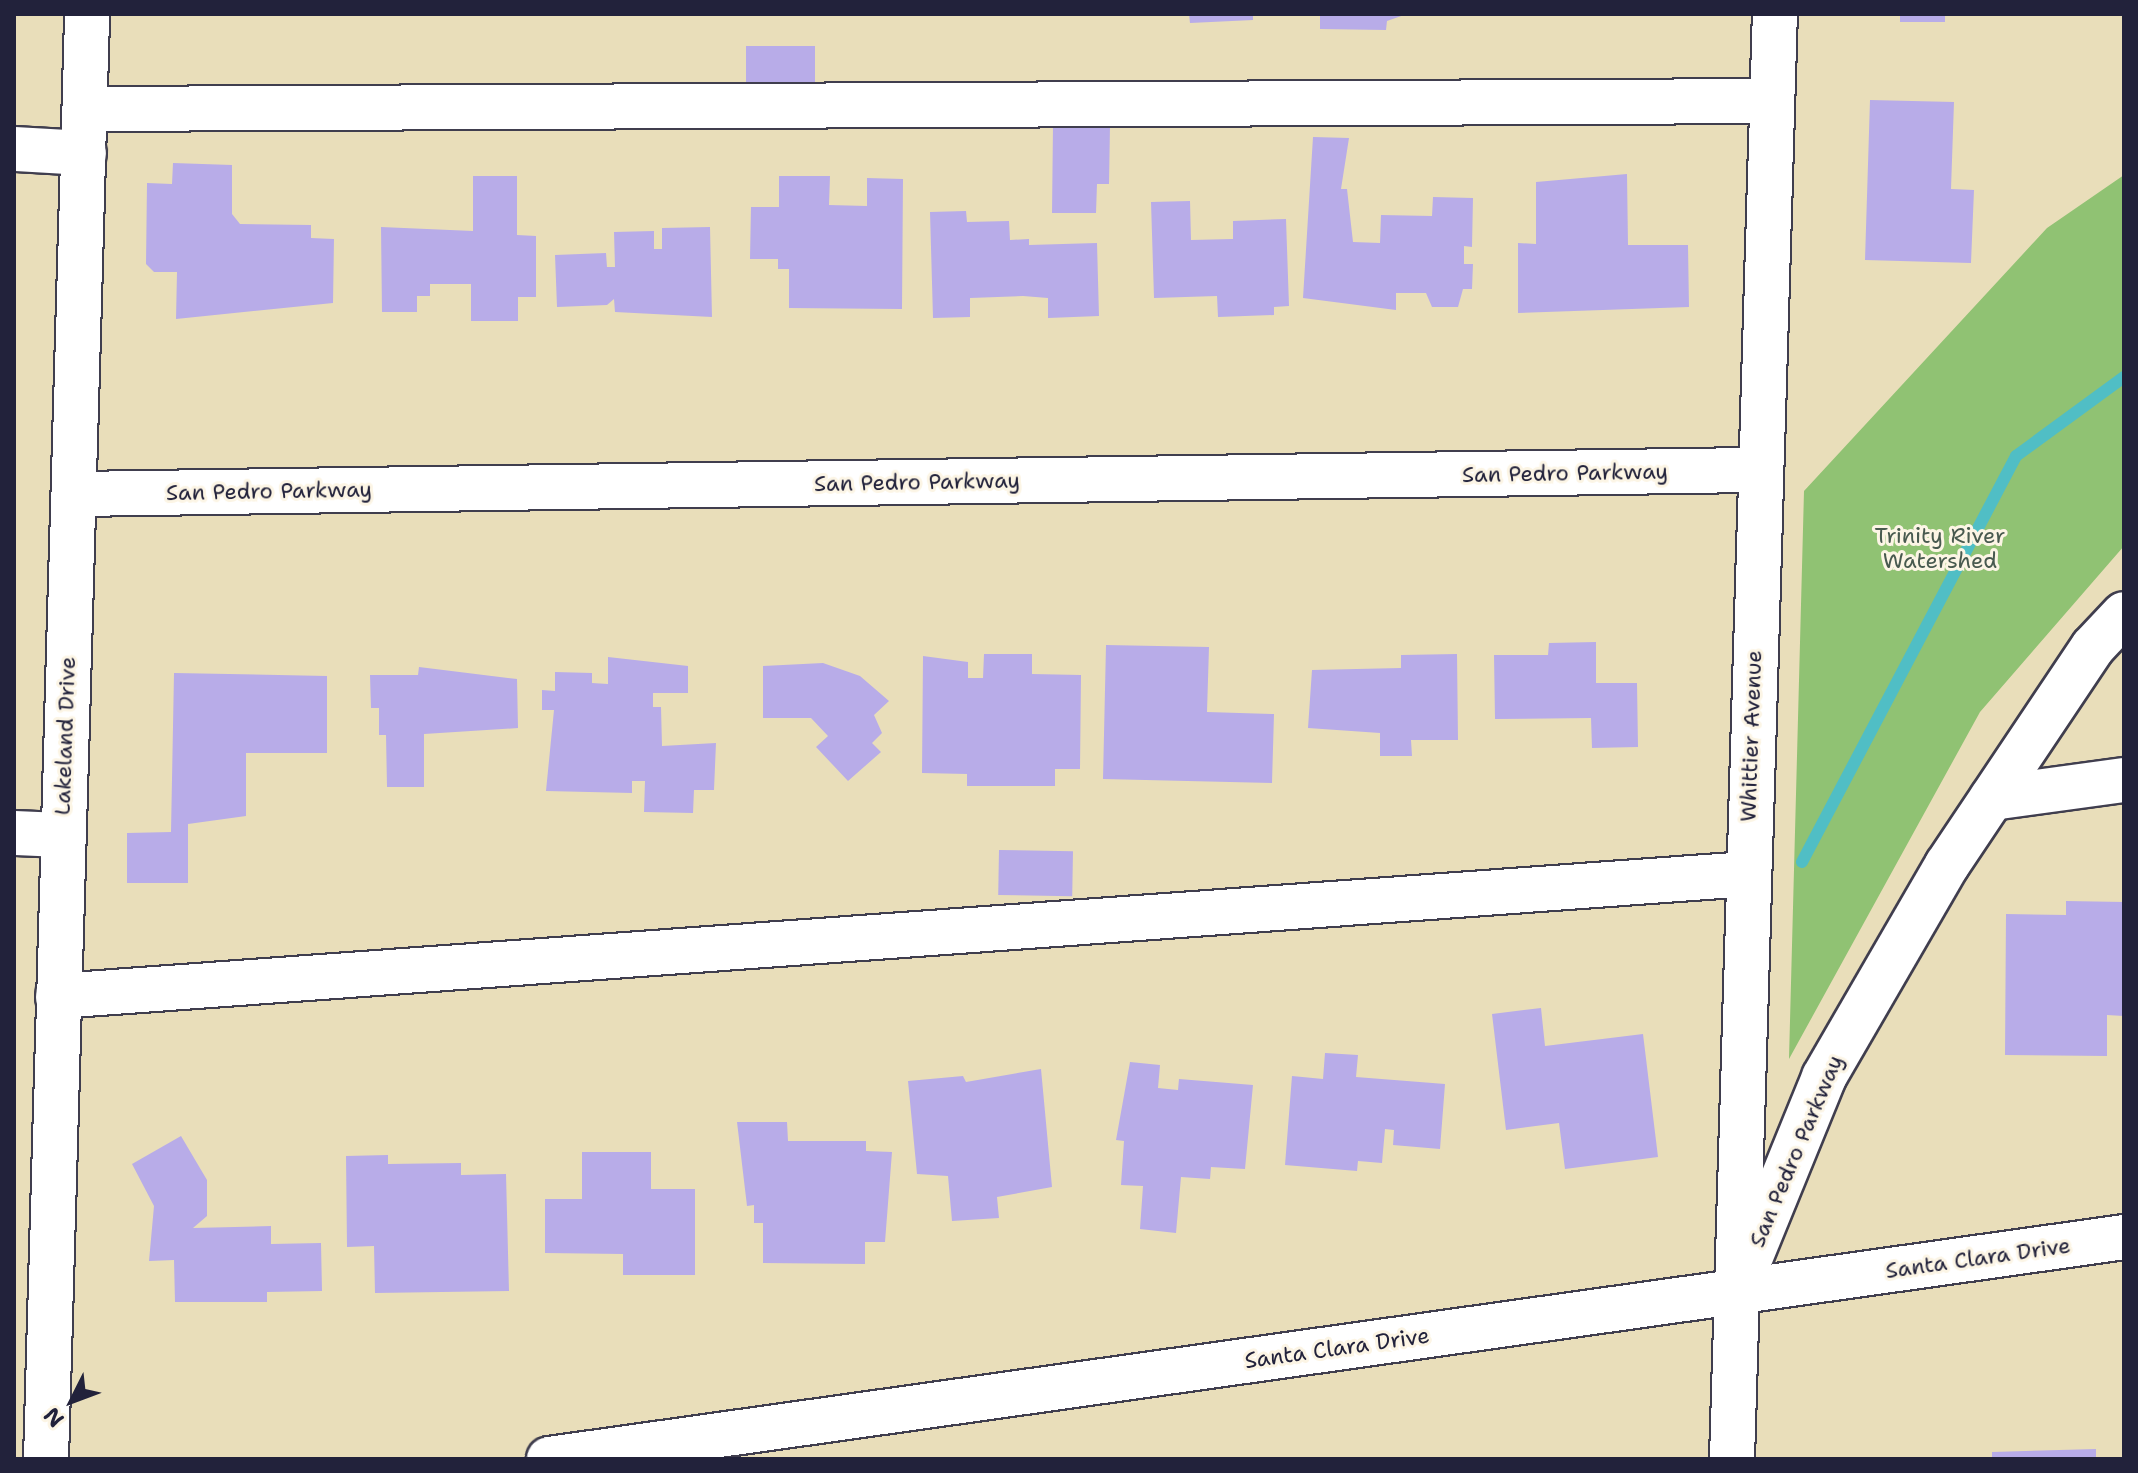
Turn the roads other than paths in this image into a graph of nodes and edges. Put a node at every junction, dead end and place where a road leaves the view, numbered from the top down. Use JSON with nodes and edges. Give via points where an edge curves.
{"nodes":[{"id":1,"x":87,"y":14,"type":"edge"},
{"id":2,"x":1775,"y":14,"type":"edge"},
{"id":3,"x":1772,"y":101,"type":"junction"},
{"id":4,"x":85,"y":109,"type":"junction"},
{"id":5,"x":14,"y":149,"type":"edge"},
{"id":6,"x":84,"y":153,"type":"junction"},
{"id":7,"x":1759,"y":470,"type":"junction"},
{"id":8,"x":75,"y":494,"type":"junction"},
{"id":9,"x":2124,"y":614,"type":"edge"},
{"id":10,"x":2124,"y":780,"type":"edge"},
{"id":11,"x":1992,"y":798,"type":"junction"},
{"id":12,"x":14,"y":833,"type":"edge"},
{"id":13,"x":62,"y":835,"type":"junction"},
{"id":14,"x":1748,"y":874,"type":"junction"},
{"id":15,"x":58,"y":996,"type":"junction"},
{"id":16,"x":33,"y":1178,"type":"edge"},
{"id":17,"x":2124,"y":1237,"type":"edge"},
{"id":18,"x":1736,"y":1291,"type":"junction"},
{"id":19,"x":46,"y":1459,"type":"edge"},
{"id":20,"x":549,"y":1459,"type":"edge"},
{"id":21,"x":1732,"y":1459,"type":"edge"}],
"edges":[{"from":1,"to":4,"type":"street","name":"Lakeland Drive"},
{"from":2,"to":3,"type":"street","name":"Whittier Avenue"},
{"from":3,"to":4,"type":"street"},
{"from":3,"to":7,"type":"street","name":"Whittier Avenue"},
{"from":4,"to":6,"type":"street","name":"Lakeland Drive"},
{"from":5,"to":6,"type":"street"},
{"from":6,"to":8,"type":"street","name":"Lakeland Drive"},
{"from":7,"to":8,"type":"street","name":"San Pedro Parkway"},
{"from":7,"to":14,"type":"street","name":"Whittier Avenue"},
{"from":8,"to":13,"type":"street","name":"Lakeland Drive"},
{"from":9,"to":11,"type":"street","name":"San Pedro Parkway"},
{"from":10,"to":11,"type":"street"},
{"from":11,"to":18,"type":"street","name":"San Pedro Parkway","via":[[1824,1077]]},
{"from":12,"to":13,"type":"street"},
{"from":13,"to":15,"type":"street","name":"Lakeland Drive"},
{"from":14,"to":15,"type":"street"},
{"from":14,"to":18,"type":"street","name":"Whittier Avenue"},
{"from":15,"to":16,"type":"street","name":"Lakeland Drive"},
{"from":16,"to":19,"type":"street","name":"Lakeland Drive"},
{"from":17,"to":18,"type":"street","name":"Santa Clara Drive"},
{"from":18,"to":20,"type":"street","name":"Santa Clara Drive"},
{"from":18,"to":21,"type":"street","name":"Whittier Avenue"}]}
